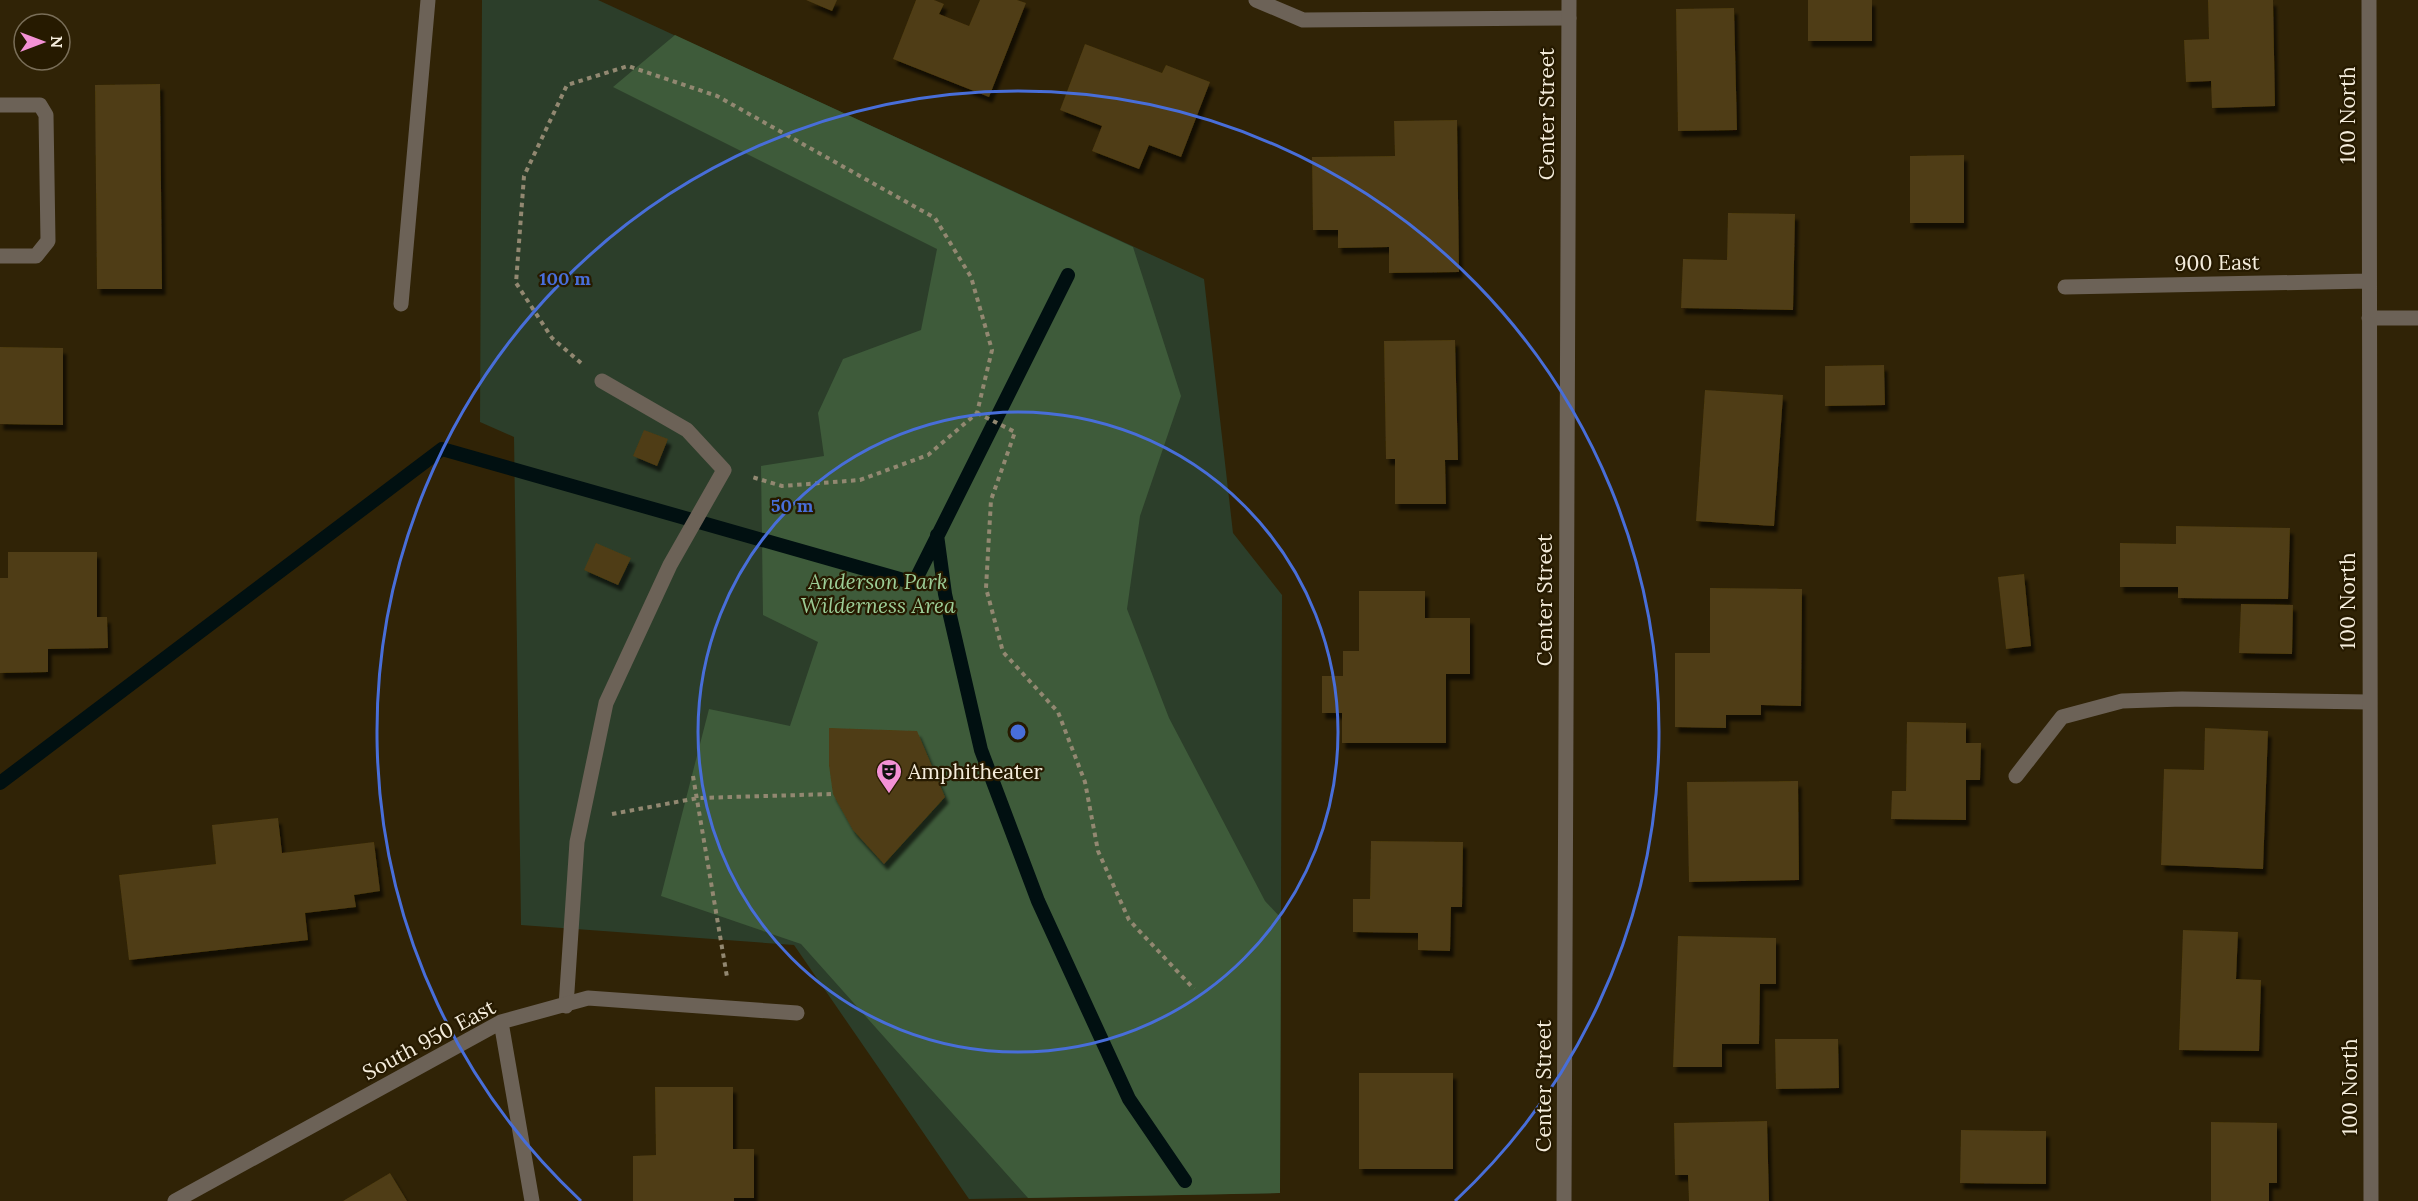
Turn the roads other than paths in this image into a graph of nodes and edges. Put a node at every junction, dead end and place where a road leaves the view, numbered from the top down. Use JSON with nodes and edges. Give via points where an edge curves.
{"nodes":[{"id":1,"x":428,"y":0,"type":"edge"},
{"id":2,"x":1256,"y":0,"type":"edge"},
{"id":3,"x":1569,"y":0,"type":"edge"},
{"id":4,"x":2369,"y":0,"type":"edge"},
{"id":5,"x":1569,"y":18,"type":"junction"},
{"id":6,"x":0,"y":105,"type":"edge"},
{"id":7,"x":0,"y":256,"type":"edge"},
{"id":8,"x":2369,"y":281,"type":"junction"},
{"id":9,"x":2066,"y":287,"type":"dead end"},
{"id":10,"x":401,"y":304,"type":"dead end"},
{"id":11,"x":2369,"y":318,"type":"junction"},
{"id":12,"x":2418,"y":318,"type":"edge"},
{"id":13,"x":602,"y":381,"type":"road end"},
{"id":14,"x":2369,"y":702,"type":"junction"},
{"id":15,"x":2016,"y":776,"type":"dead end"},
{"id":16,"x":566,"y":1006,"type":"junction"},
{"id":17,"x":797,"y":1013,"type":"dead end"},
{"id":18,"x":501,"y":1023,"type":"junction"},
{"id":19,"x":175,"y":1201,"type":"edge"},
{"id":20,"x":532,"y":1201,"type":"edge"},
{"id":21,"x":1564,"y":1201,"type":"edge"},
{"id":22,"x":2371,"y":1201,"type":"edge"}],
"edges":[{"from":1,"to":10,"type":"street"},
{"from":2,"to":5,"type":"street","via":[[1303,20]]},
{"from":3,"to":5,"type":"street","name":"Center Street"},
{"from":4,"to":8,"type":"street","name":"100 North"},
{"from":5,"to":21,"type":"street","name":"Center Street"},
{"from":6,"to":7,"type":"street","via":[[40,105],[46,115],[48,241],[36,256]]},
{"from":8,"to":9,"type":"street","name":"900 East"},
{"from":8,"to":11,"type":"street","name":"100 North"},
{"from":11,"to":12,"type":"street"},
{"from":11,"to":14,"type":"street","name":"100 North"},
{"from":13,"to":16,"type":"street","via":[[687,430],[724,470],[686,536],[606,703],[577,842]]},
{"from":14,"to":15,"type":"street","via":[[2122,701],[2062,717]]},
{"from":14,"to":22,"type":"street","name":"100 North"},
{"from":16,"to":17,"type":"street","name":"South 950 East","via":[[588,998]]},
{"from":16,"to":18,"type":"street","name":"South 950 East"},
{"from":18,"to":19,"type":"street","name":"South 950 East"},
{"from":18,"to":20,"type":"street"}]}
